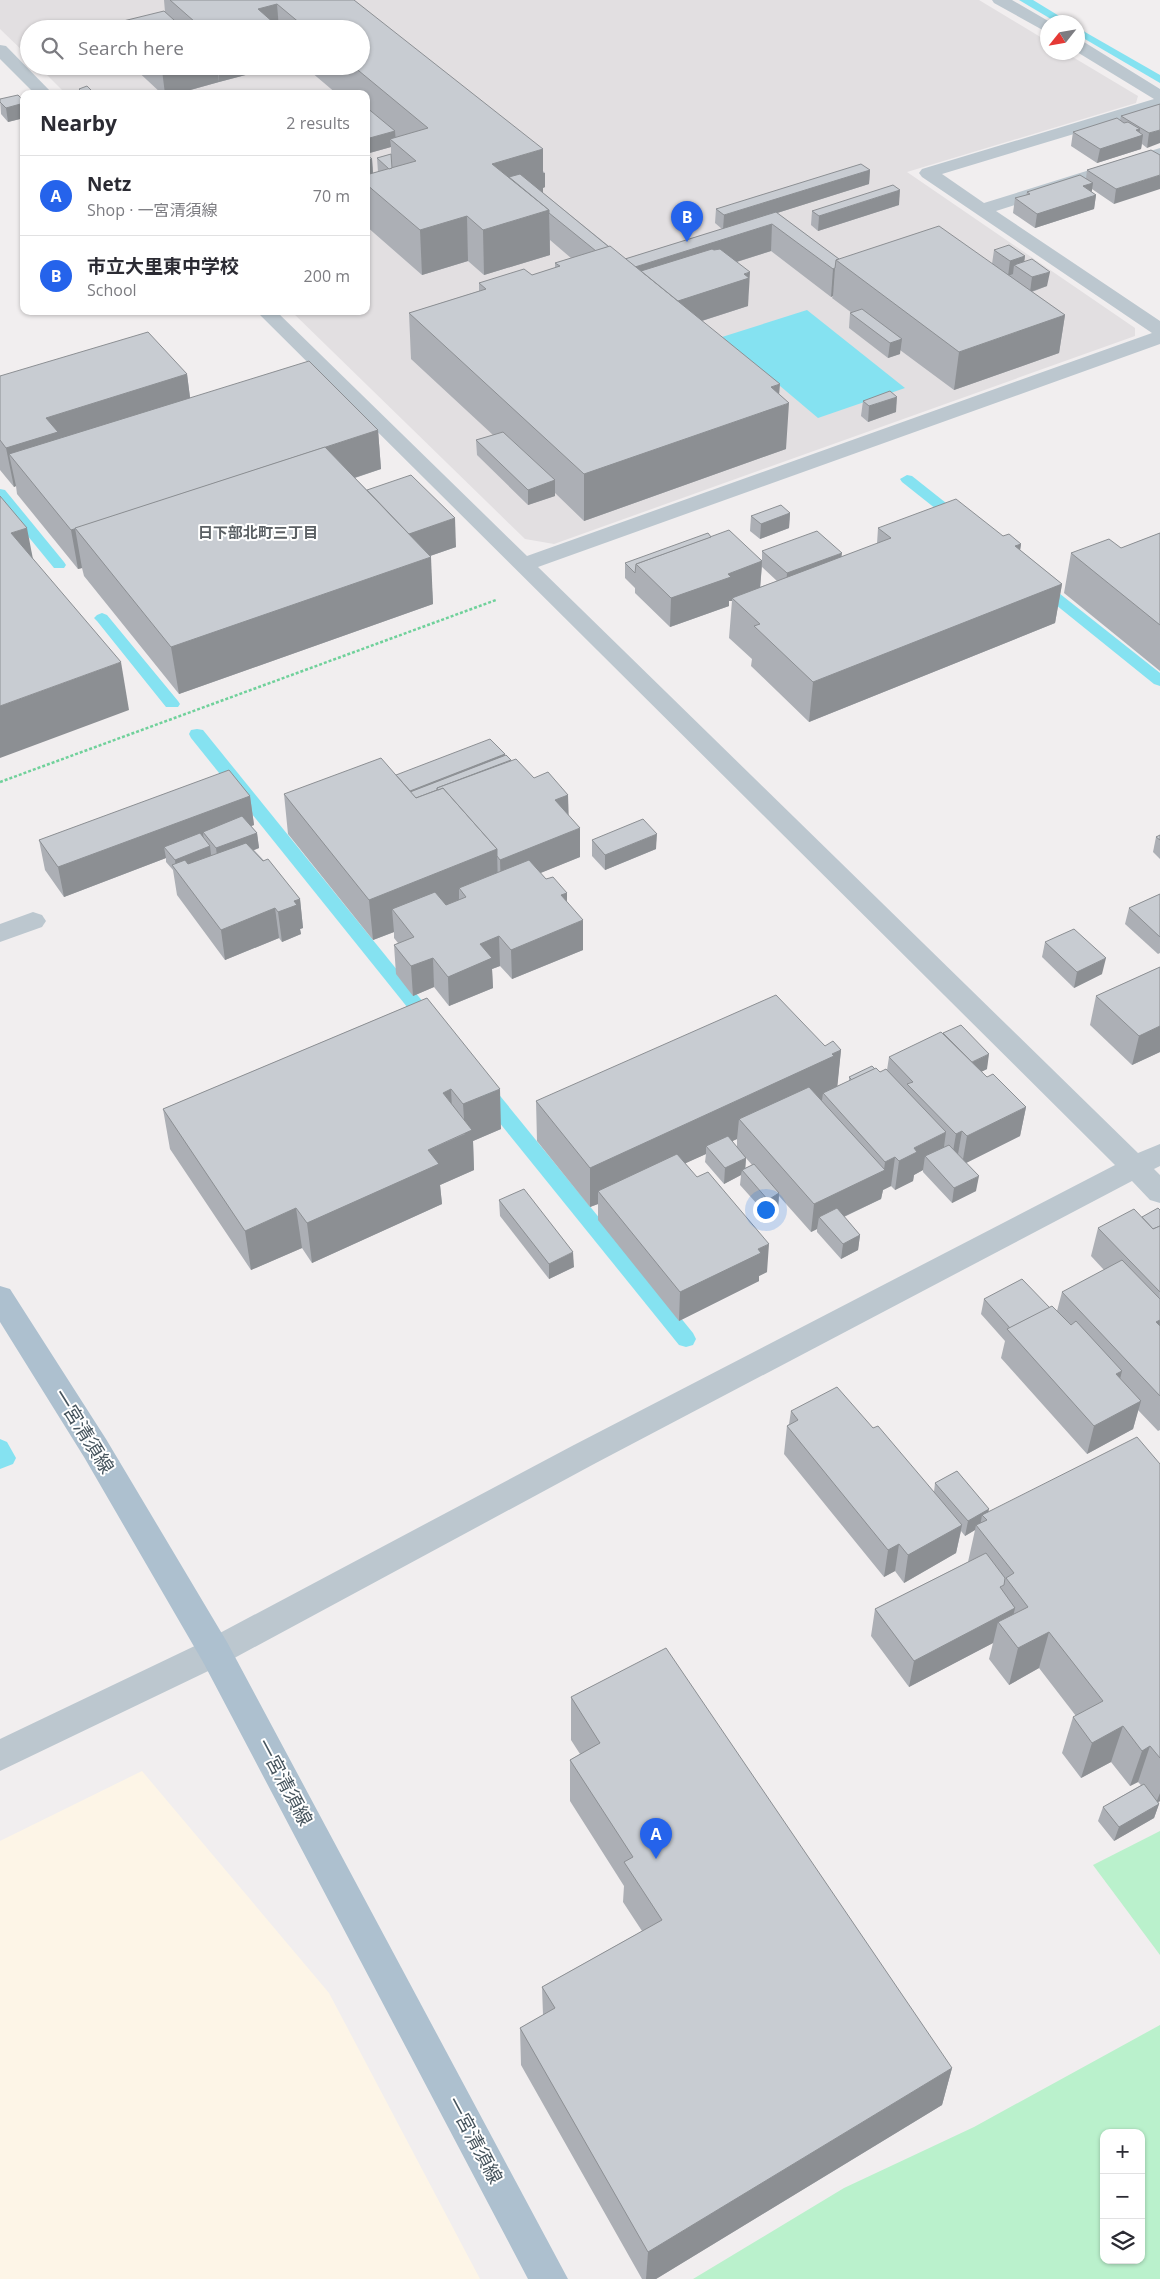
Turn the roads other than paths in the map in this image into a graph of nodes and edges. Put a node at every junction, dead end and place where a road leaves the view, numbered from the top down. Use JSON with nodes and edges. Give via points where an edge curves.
{"nodes":[{"id":1,"x":1000,"y":0,"type":"edge"},
{"id":2,"x":1040,"y":23,"type":"edge"},
{"id":3,"x":0,"y":50,"type":"edge"},
{"id":4,"x":1085,"y":50,"type":"edge"},
{"id":5,"x":20,"y":70,"type":"edge"},
{"id":6,"x":26,"y":75,"type":"edge"},
{"id":7,"x":41,"y":90,"type":"edge"},
{"id":8,"x":1160,"y":96,"type":"edge"},
{"id":9,"x":1160,"y":102,"type":"edge"},
{"id":10,"x":1160,"y":153,"type":"edge"},
{"id":11,"x":982,"y":209,"type":"junction"},
{"id":12,"x":270,"y":315,"type":"edge"},
{"id":13,"x":1160,"y":330,"type":"edge"},
{"id":14,"x":1160,"y":337,"type":"edge"},
{"id":15,"x":523,"y":565,"type":"junction"},
{"id":16,"x":33,"y":921,"type":"dead end"},
{"id":17,"x":0,"y":933,"type":"edge"},
{"id":18,"x":1147,"y":1160,"type":"edge"},
{"id":19,"x":1160,"y":1192,"type":"edge"},
{"id":20,"x":0,"y":1298,"type":"edge"},
{"id":21,"x":215,"y":1652,"type":"junction"},
{"id":22,"x":0,"y":1756,"type":"edge"},
{"id":23,"x":549,"y":2279,"type":"edge"}],
"edges":[{"from":1,"to":2,"type":"street"},
{"from":3,"to":5,"type":"street"},
{"from":4,"to":8,"type":"street"},
{"from":6,"to":7,"type":"street"},
{"from":9,"to":11,"type":"street","via":[[928,173]]},
{"from":10,"to":11,"type":"street"},
{"from":11,"to":13,"type":"street"},
{"from":12,"to":15,"type":"street"},
{"from":14,"to":15,"type":"street"},
{"from":15,"to":18,"type":"street"},
{"from":16,"to":17,"type":"street"},
{"from":18,"to":19,"type":"street"},
{"from":18,"to":21,"type":"street","via":[[552,1471]]},
{"from":20,"to":21,"type":"main road","name":"一宮清須線","via":[[95,1448]]},
{"from":21,"to":22,"type":"street"},
{"from":21,"to":23,"type":"main road","name":"一宮清須線"}]}
